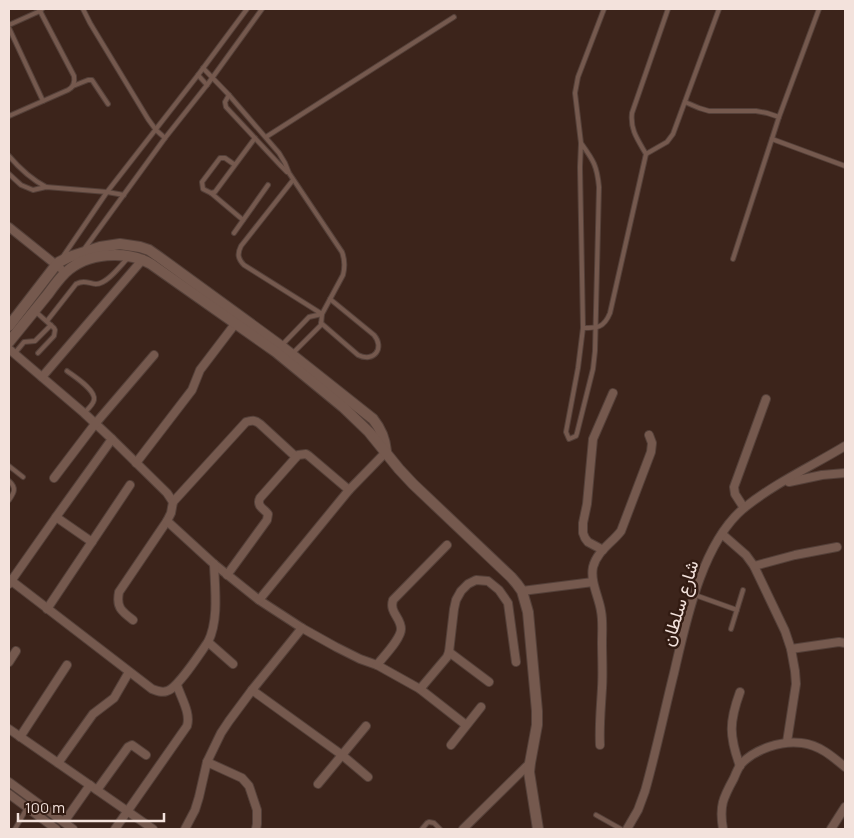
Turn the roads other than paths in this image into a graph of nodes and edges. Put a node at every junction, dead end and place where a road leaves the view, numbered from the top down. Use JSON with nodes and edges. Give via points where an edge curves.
{"nodes":[{"id":1,"x":83,"y":9,"type":"edge"},
{"id":2,"x":247,"y":9,"type":"edge"},
{"id":3,"x":262,"y":9,"type":"edge"},
{"id":4,"x":604,"y":9,"type":"edge"},
{"id":5,"x":668,"y":9,"type":"edge"},
{"id":6,"x":719,"y":9,"type":"edge"},
{"id":7,"x":819,"y":9,"type":"edge"},
{"id":8,"x":41,"y":10,"type":"edge"},
{"id":9,"x":454,"y":17,"type":"dead end"},
{"id":10,"x":9,"y":27,"type":"edge"},
{"id":11,"x":203,"y":68,"type":"junction"},
{"id":12,"x":198,"y":76,"type":"junction"},
{"id":13,"x":212,"y":77,"type":"junction"},
{"id":14,"x":207,"y":85,"type":"junction"},
{"id":15,"x":73,"y":86,"type":"junction"},
{"id":16,"x":230,"y":95,"type":"junction"},
{"id":17,"x":43,"y":101,"type":"junction"},
{"id":18,"x":685,"y":102,"type":"junction"},
{"id":19,"x":108,"y":104,"type":"dead end"},
{"id":20,"x":9,"y":115,"type":"edge"},
{"id":21,"x":779,"y":117,"type":"junction"},
{"id":22,"x":163,"y":121,"type":"junction"},
{"id":23,"x":172,"y":129,"type":"junction"},
{"id":24,"x":156,"y":130,"type":"junction"},
{"id":25,"x":266,"y":137,"type":"junction"},
{"id":26,"x":165,"y":138,"type":"junction"},
{"id":27,"x":255,"y":138,"type":"junction"},
{"id":28,"x":772,"y":139,"type":"junction"},
{"id":29,"x":581,"y":143,"type":"junction"},
{"id":30,"x":646,"y":154,"type":"junction"},
{"id":31,"x":9,"y":156,"type":"edge"},
{"id":32,"x":235,"y":165,"type":"junction"},
{"id":33,"x":845,"y":166,"type":"edge"},
{"id":34,"x":288,"y":173,"type":"junction"},
{"id":35,"x":9,"y":174,"type":"edge"},
{"id":36,"x":293,"y":180,"type":"junction"},
{"id":37,"x":268,"y":186,"type":"dead end"},
{"id":38,"x":46,"y":187,"type":"junction"},
{"id":39,"x":106,"y":192,"type":"junction"},
{"id":40,"x":211,"y":193,"type":"junction"},
{"id":41,"x":124,"y":194,"type":"junction"},
{"id":42,"x":243,"y":220,"type":"junction"},
{"id":43,"x":9,"y":227,"type":"edge"},
{"id":44,"x":234,"y":233,"type":"dead end"},
{"id":45,"x":84,"y":251,"type":"junction"},
{"id":46,"x":130,"y":256,"type":"junction"},
{"id":47,"x":143,"y":259,"type":"junction"},
{"id":48,"x":733,"y":259,"type":"dead end"},
{"id":49,"x":58,"y":264,"type":"junction"},
{"id":50,"x":66,"y":272,"type":"junction"},
{"id":51,"x":330,"y":299,"type":"junction"},
{"id":52,"x":34,"y":311,"type":"junction"},
{"id":53,"x":322,"y":314,"type":"junction"},
{"id":54,"x":47,"y":321,"type":"junction"},
{"id":55,"x":322,"y":323,"type":"junction"},
{"id":56,"x":235,"y":324,"type":"junction"},
{"id":57,"x":51,"y":325,"type":"junction"},
{"id":58,"x":9,"y":326,"type":"edge"},
{"id":59,"x":583,"y":328,"type":"junction"},
{"id":60,"x":596,"y":328,"type":"junction"},
{"id":61,"x":9,"y":342,"type":"edge"},
{"id":62,"x":278,"y":349,"type":"junction"},
{"id":63,"x":12,"y":351,"type":"edge"},
{"id":64,"x":38,"y":353,"type":"dead end"},
{"id":65,"x":154,"y":355,"type":"dead end"},
{"id":66,"x":291,"y":355,"type":"junction"},
{"id":67,"x":68,"y":371,"type":"dead end"},
{"id":68,"x":42,"y":377,"type":"junction"},
{"id":69,"x":613,"y":393,"type":"dead end"},
{"id":70,"x":766,"y":399,"type":"dead end"},
{"id":71,"x":84,"y":413,"type":"junction"},
{"id":72,"x":94,"y":424,"type":"junction"},
{"id":73,"x":649,"y":434,"type":"dead end"},
{"id":74,"x":112,"y":439,"type":"junction"},
{"id":75,"x":845,"y":448,"type":"edge"},
{"id":76,"x":386,"y":452,"type":"junction"},
{"id":77,"x":296,"y":458,"type":"junction"},
{"id":78,"x":136,"y":463,"type":"junction"},
{"id":79,"x":9,"y":466,"type":"edge"},
{"id":80,"x":845,"y":473,"type":"edge"},
{"id":81,"x":23,"y":477,"type":"dead end"},
{"id":82,"x":54,"y":478,"type":"dead end"},
{"id":83,"x":9,"y":481,"type":"edge"},
{"id":84,"x":130,"y":485,"type":"dead end"},
{"id":85,"x":778,"y":485,"type":"junction"},
{"id":86,"x":349,"y":490,"type":"junction"},
{"id":87,"x":9,"y":500,"type":"edge"},
{"id":88,"x":173,"y":502,"type":"junction"},
{"id":89,"x":744,"y":508,"type":"junction"},
{"id":90,"x":56,"y":516,"type":"junction"},
{"id":91,"x":167,"y":521,"type":"junction"},
{"id":92,"x":722,"y":534,"type":"junction"},
{"id":93,"x":92,"y":542,"type":"junction"},
{"id":94,"x":448,"y":545,"type":"dead end"},
{"id":95,"x":837,"y":547,"type":"dead end"},
{"id":96,"x":603,"y":550,"type":"junction"},
{"id":97,"x":214,"y":564,"type":"junction"},
{"id":98,"x":754,"y":566,"type":"junction"},
{"id":99,"x":227,"y":575,"type":"junction"},
{"id":100,"x":10,"y":581,"type":"edge"},
{"id":101,"x":593,"y":582,"type":"junction"},
{"id":102,"x":743,"y":590,"type":"dead end"},
{"id":103,"x":522,"y":591,"type":"junction"},
{"id":104,"x":695,"y":595,"type":"junction"},
{"id":105,"x":258,"y":600,"type":"junction"},
{"id":106,"x":47,"y":609,"type":"junction"},
{"id":107,"x":737,"y":610,"type":"junction"},
{"id":108,"x":133,"y":620,"type":"dead end"},
{"id":109,"x":302,"y":628,"type":"junction"},
{"id":110,"x":731,"y":629,"type":"dead end"},
{"id":111,"x":208,"y":642,"type":"junction"},
{"id":112,"x":845,"y":643,"type":"edge"},
{"id":113,"x":791,"y":649,"type":"junction"},
{"id":114,"x":16,"y":651,"type":"dead end"},
{"id":115,"x":449,"y":652,"type":"junction"},
{"id":116,"x":9,"y":662,"type":"edge"},
{"id":117,"x":516,"y":662,"type":"dead end"},
{"id":118,"x":234,"y":664,"type":"dead end"},
{"id":119,"x":67,"y":665,"type":"dead end"},
{"id":120,"x":377,"y":665,"type":"junction"},
{"id":121,"x":129,"y":672,"type":"junction"},
{"id":122,"x":488,"y":682,"type":"dead end"},
{"id":123,"x":177,"y":685,"type":"junction"},
{"id":124,"x":420,"y":689,"type":"junction"},
{"id":125,"x":252,"y":690,"type":"junction"},
{"id":126,"x":740,"y":692,"type":"dead end"},
{"id":127,"x":481,"y":707,"type":"dead end"},
{"id":128,"x":466,"y":725,"type":"junction"},
{"id":129,"x":366,"y":726,"type":"dead end"},
{"id":130,"x":9,"y":729,"type":"edge"},
{"id":131,"x":20,"y":736,"type":"junction"},
{"id":132,"x":787,"y":742,"type":"junction"},
{"id":133,"x":451,"y":745,"type":"dead end"},
{"id":134,"x":600,"y":745,"type":"dead end"},
{"id":135,"x":146,"y":754,"type":"dead end"},
{"id":136,"x":342,"y":755,"type":"junction"},
{"id":137,"x":207,"y":762,"type":"junction"},
{"id":138,"x":58,"y":763,"type":"junction"},
{"id":139,"x":530,"y":763,"type":"junction"},
{"id":140,"x":740,"y":766,"type":"junction"},
{"id":141,"x":845,"y":767,"type":"edge"},
{"id":142,"x":368,"y":777,"type":"dead end"},
{"id":143,"x":9,"y":782,"type":"edge"},
{"id":144,"x":318,"y":784,"type":"dead end"},
{"id":145,"x":90,"y":785,"type":"junction"},
{"id":146,"x":97,"y":790,"type":"junction"},
{"id":147,"x":9,"y":794,"type":"edge"},
{"id":148,"x":845,"y":807,"type":"edge"},
{"id":149,"x":27,"y":808,"type":"junction"},
{"id":150,"x":127,"y":811,"type":"junction"},
{"id":151,"x":596,"y":815,"type":"dead end"},
{"id":152,"x":64,"y":822,"type":"junction"},
{"id":153,"x":15,"y":829,"type":"edge"},
{"id":154,"x":54,"y":829,"type":"edge"},
{"id":155,"x":73,"y":829,"type":"edge"},
{"id":156,"x":115,"y":829,"type":"edge"},
{"id":157,"x":153,"y":829,"type":"edge"},
{"id":158,"x":185,"y":829,"type":"edge"},
{"id":159,"x":256,"y":829,"type":"edge"},
{"id":160,"x":422,"y":829,"type":"edge"},
{"id":161,"x":440,"y":829,"type":"edge"},
{"id":162,"x":463,"y":829,"type":"edge"},
{"id":163,"x":538,"y":829,"type":"edge"},
{"id":164,"x":621,"y":829,"type":"edge"},
{"id":165,"x":627,"y":829,"type":"edge"},
{"id":166,"x":723,"y":829,"type":"edge"},
{"id":167,"x":831,"y":829,"type":"edge"}],
"edges":[{"from":1,"to":24,"type":"lane"},
{"from":2,"to":11,"type":"lane"},
{"from":3,"to":13,"type":"lane"},
{"from":4,"to":29,"type":"lane","via":[[575,93]]},
{"from":5,"to":30,"type":"lane","via":[[632,113],[634,132]]},
{"from":6,"to":18,"type":"lane"},
{"from":7,"to":21,"type":"lane"},
{"from":8,"to":10,"type":"lane"},
{"from":8,"to":15,"type":"lane","via":[[74,76]]},
{"from":9,"to":25,"type":"lane"},
{"from":10,"to":17,"type":"lane"},
{"from":11,"to":12,"type":"lane"},
{"from":11,"to":13,"type":"lane"},
{"from":12,"to":14,"type":"lane"},
{"from":12,"to":22,"type":"lane"},
{"from":13,"to":14,"type":"lane"},
{"from":13,"to":16,"type":"lane"},
{"from":14,"to":23,"type":"lane"},
{"from":15,"to":17,"type":"lane"},
{"from":15,"to":19,"type":"lane","via":[[92,80]]},
{"from":16,"to":25,"type":"lane"},
{"from":16,"to":27,"type":"lane","via":[[226,99],[226,107]]},
{"from":17,"to":20,"type":"lane"},
{"from":18,"to":21,"type":"lane","via":[[709,111],[756,111]]},
{"from":18,"to":30,"type":"lane","via":[[673,134],[667,142]]},
{"from":21,"to":28,"type":"lane"},
{"from":22,"to":23,"type":"lane"},
{"from":22,"to":24,"type":"lane"},
{"from":23,"to":26,"type":"lane"},
{"from":24,"to":26,"type":"lane"},
{"from":24,"to":39,"type":"lane"},
{"from":25,"to":34,"type":"lane","via":[[282,158]]},
{"from":26,"to":41,"type":"lane"},
{"from":27,"to":32,"type":"lane"},
{"from":27,"to":34,"type":"lane"},
{"from":28,"to":33,"type":"lane"},
{"from":28,"to":48,"type":"lane"},
{"from":29,"to":59,"type":"lane"},
{"from":29,"to":60,"type":"lane","via":[[598,174]]},
{"from":30,"to":60,"type":"lane","via":[[610,313],[606,322]]},
{"from":31,"to":38,"type":"lane","via":[[24,173]]},
{"from":32,"to":40,"type":"lane"},
{"from":32,"to":40,"type":"lane","via":[[225,158],[219,159],[202,182],[203,189]]},
{"from":34,"to":36,"type":"lane"},
{"from":35,"to":38,"type":"lane","via":[[26,188]]},
{"from":36,"to":51,"type":"lane","via":[[344,258],[343,275]]},
{"from":36,"to":53,"type":"lane","via":[[241,246],[238,256],[244,265]]},
{"from":37,"to":42,"type":"lane"},
{"from":38,"to":39,"type":"lane"},
{"from":39,"to":41,"type":"lane"},
{"from":39,"to":49,"type":"lane"},
{"from":40,"to":42,"type":"lane"},
{"from":41,"to":45,"type":"lane"},
{"from":42,"to":44,"type":"lane"},
{"from":43,"to":49,"type":"street"},
{"from":45,"to":49,"type":"street"},
{"from":45,"to":62,"type":"street","via":[[120,244],[149,250]]},
{"from":46,"to":47,"type":"street"},
{"from":46,"to":50,"type":"street","via":[[96,257]]},
{"from":46,"to":54,"type":"lane","via":[[105,281],[76,284]]},
{"from":47,"to":56,"type":"street"},
{"from":47,"to":68,"type":"street"},
{"from":49,"to":50,"type":"street"},
{"from":49,"to":58,"type":"street"},
{"from":50,"to":52,"type":"street"},
{"from":51,"to":53,"type":"lane"},
{"from":51,"to":55,"type":"lane","via":[[378,339],[378,350],[370,358],[358,356]]},
{"from":52,"to":54,"type":"lane"},
{"from":52,"to":61,"type":"street"},
{"from":53,"to":55,"type":"lane"},
{"from":53,"to":62,"type":"lane","via":[[309,317]]},
{"from":54,"to":57,"type":"lane"},
{"from":55,"to":66,"type":"lane"},
{"from":56,"to":62,"type":"street"},
{"from":56,"to":78,"type":"street","via":[[200,370],[192,390]]},
{"from":57,"to":63,"type":"lane","via":[[35,341],[24,342]]},
{"from":57,"to":64,"type":"lane","via":[[55,333]]},
{"from":59,"to":60,"type":"lane"},
{"from":59,"to":60,"type":"lane","via":[[566,432],[569,439],[576,436],[593,369]]},
{"from":62,"to":66,"type":"street"},
{"from":62,"to":76,"type":"street","via":[[370,432]]},
{"from":63,"to":68,"type":"street"},
{"from":65,"to":72,"type":"street"},
{"from":66,"to":76,"type":"street","via":[[373,420],[382,432]]},
{"from":67,"to":71,"type":"lane","via":[[93,394],[94,399]]},
{"from":68,"to":71,"type":"street"},
{"from":69,"to":96,"type":"street","via":[[593,438],[582,528],[588,542]]},
{"from":70,"to":89,"type":"street","via":[[734,487]]},
{"from":71,"to":72,"type":"street"},
{"from":72,"to":74,"type":"street"},
{"from":72,"to":82,"type":"street"},
{"from":73,"to":96,"type":"street","via":[[651,452],[621,531]]},
{"from":74,"to":78,"type":"street"},
{"from":74,"to":90,"type":"street"},
{"from":75,"to":85,"type":"street","name":"شارع سلطان"},
{"from":76,"to":86,"type":"street"},
{"from":76,"to":103,"type":"street","via":[[413,484],[511,576]]},
{"from":77,"to":86,"type":"street","via":[[306,454]]},
{"from":77,"to":88,"type":"street","via":[[251,420]]},
{"from":77,"to":99,"type":"street","via":[[259,500],[268,514],[267,520]]},
{"from":78,"to":88,"type":"street"},
{"from":79,"to":81,"type":"lane"},
{"from":80,"to":85,"type":"street"},
{"from":83,"to":87,"type":"lane","via":[[14,490]]},
{"from":84,"to":93,"type":"street"},
{"from":85,"to":89,"type":"street","name":"شارع سلطان"},
{"from":86,"to":105,"type":"street"},
{"from":88,"to":91,"type":"street"},
{"from":89,"to":92,"type":"street","name":"شارع سلطان"},
{"from":90,"to":93,"type":"street"},
{"from":90,"to":100,"type":"street"},
{"from":91,"to":97,"type":"street"},
{"from":91,"to":108,"type":"street","via":[[117,600],[120,608]]},
{"from":92,"to":98,"type":"street"},
{"from":92,"to":104,"type":"street","name":"شارع سلطان","via":[[708,556]]},
{"from":93,"to":106,"type":"street"},
{"from":94,"to":120,"type":"street","via":[[393,600],[392,609],[400,625],[400,634]]},
{"from":95,"to":98,"type":"street"},
{"from":96,"to":101,"type":"street","via":[[595,561]]},
{"from":97,"to":99,"type":"street"},
{"from":97,"to":111,"type":"street","via":[[215,619]]},
{"from":98,"to":113,"type":"street"},
{"from":99,"to":105,"type":"street"},
{"from":100,"to":106,"type":"street"},
{"from":101,"to":103,"type":"street"},
{"from":101,"to":134,"type":"street","via":[[602,620]]},
{"from":102,"to":107,"type":"lane"},
{"from":103,"to":139,"type":"street","via":[[528,612],[537,711]]},
{"from":104,"to":107,"type":"lane"},
{"from":104,"to":165,"type":"street","name":"شارع سلطان","via":[[645,792]]},
{"from":105,"to":109,"type":"street"},
{"from":106,"to":121,"type":"street"},
{"from":107,"to":110,"type":"lane"},
{"from":109,"to":120,"type":"street","via":[[349,654]]},
{"from":109,"to":125,"type":"street"},
{"from":111,"to":118,"type":"street"},
{"from":111,"to":123,"type":"street"},
{"from":112,"to":113,"type":"street"},
{"from":113,"to":132,"type":"street","via":[[796,684]]},
{"from":114,"to":116,"type":"street"},
{"from":115,"to":117,"type":"street","via":[[456,600],[461,590],[476,580],[488,582],[508,603]]},
{"from":115,"to":122,"type":"street"},
{"from":115,"to":124,"type":"street"},
{"from":119,"to":131,"type":"street"},
{"from":120,"to":124,"type":"street"},
{"from":121,"to":123,"type":"street","via":[[161,692],[170,691]]},
{"from":121,"to":138,"type":"street","via":[[114,698],[93,714]]},
{"from":123,"to":150,"type":"street","via":[[188,714],[187,726]]},
{"from":124,"to":128,"type":"street"},
{"from":125,"to":136,"type":"street"},
{"from":125,"to":137,"type":"street","via":[[228,721]]},
{"from":126,"to":140,"type":"street","via":[[731,724],[732,741]]},
{"from":127,"to":128,"type":"street"},
{"from":128,"to":133,"type":"street"},
{"from":129,"to":136,"type":"street"},
{"from":130,"to":131,"type":"street"},
{"from":131,"to":138,"type":"street"},
{"from":132,"to":140,"type":"street","via":[[757,753]]},
{"from":132,"to":141,"type":"street","via":[[810,745],[831,755]]},
{"from":135,"to":146,"type":"street","via":[[132,745],[128,747]]},
{"from":136,"to":142,"type":"street"},
{"from":136,"to":144,"type":"street"},
{"from":137,"to":158,"type":"street","via":[[197,803]]},
{"from":137,"to":159,"type":"street","via":[[242,778],[249,786],[257,810]]},
{"from":138,"to":145,"type":"street"},
{"from":139,"to":162,"type":"street"},
{"from":139,"to":163,"type":"street"},
{"from":140,"to":166,"type":"street","via":[[723,801]]},
{"from":143,"to":152,"type":"street"},
{"from":145,"to":146,"type":"street"},
{"from":145,"to":152,"type":"street"},
{"from":146,"to":150,"type":"street"},
{"from":147,"to":149,"type":"street"},
{"from":148,"to":167,"type":"street"},
{"from":149,"to":153,"type":"lane"},
{"from":149,"to":154,"type":"street"},
{"from":150,"to":156,"type":"street"},
{"from":150,"to":157,"type":"street"},
{"from":151,"to":164,"type":"lane"},
{"from":152,"to":155,"type":"street"},
{"from":160,"to":161,"type":"lane","via":[[429,822]]}]}
